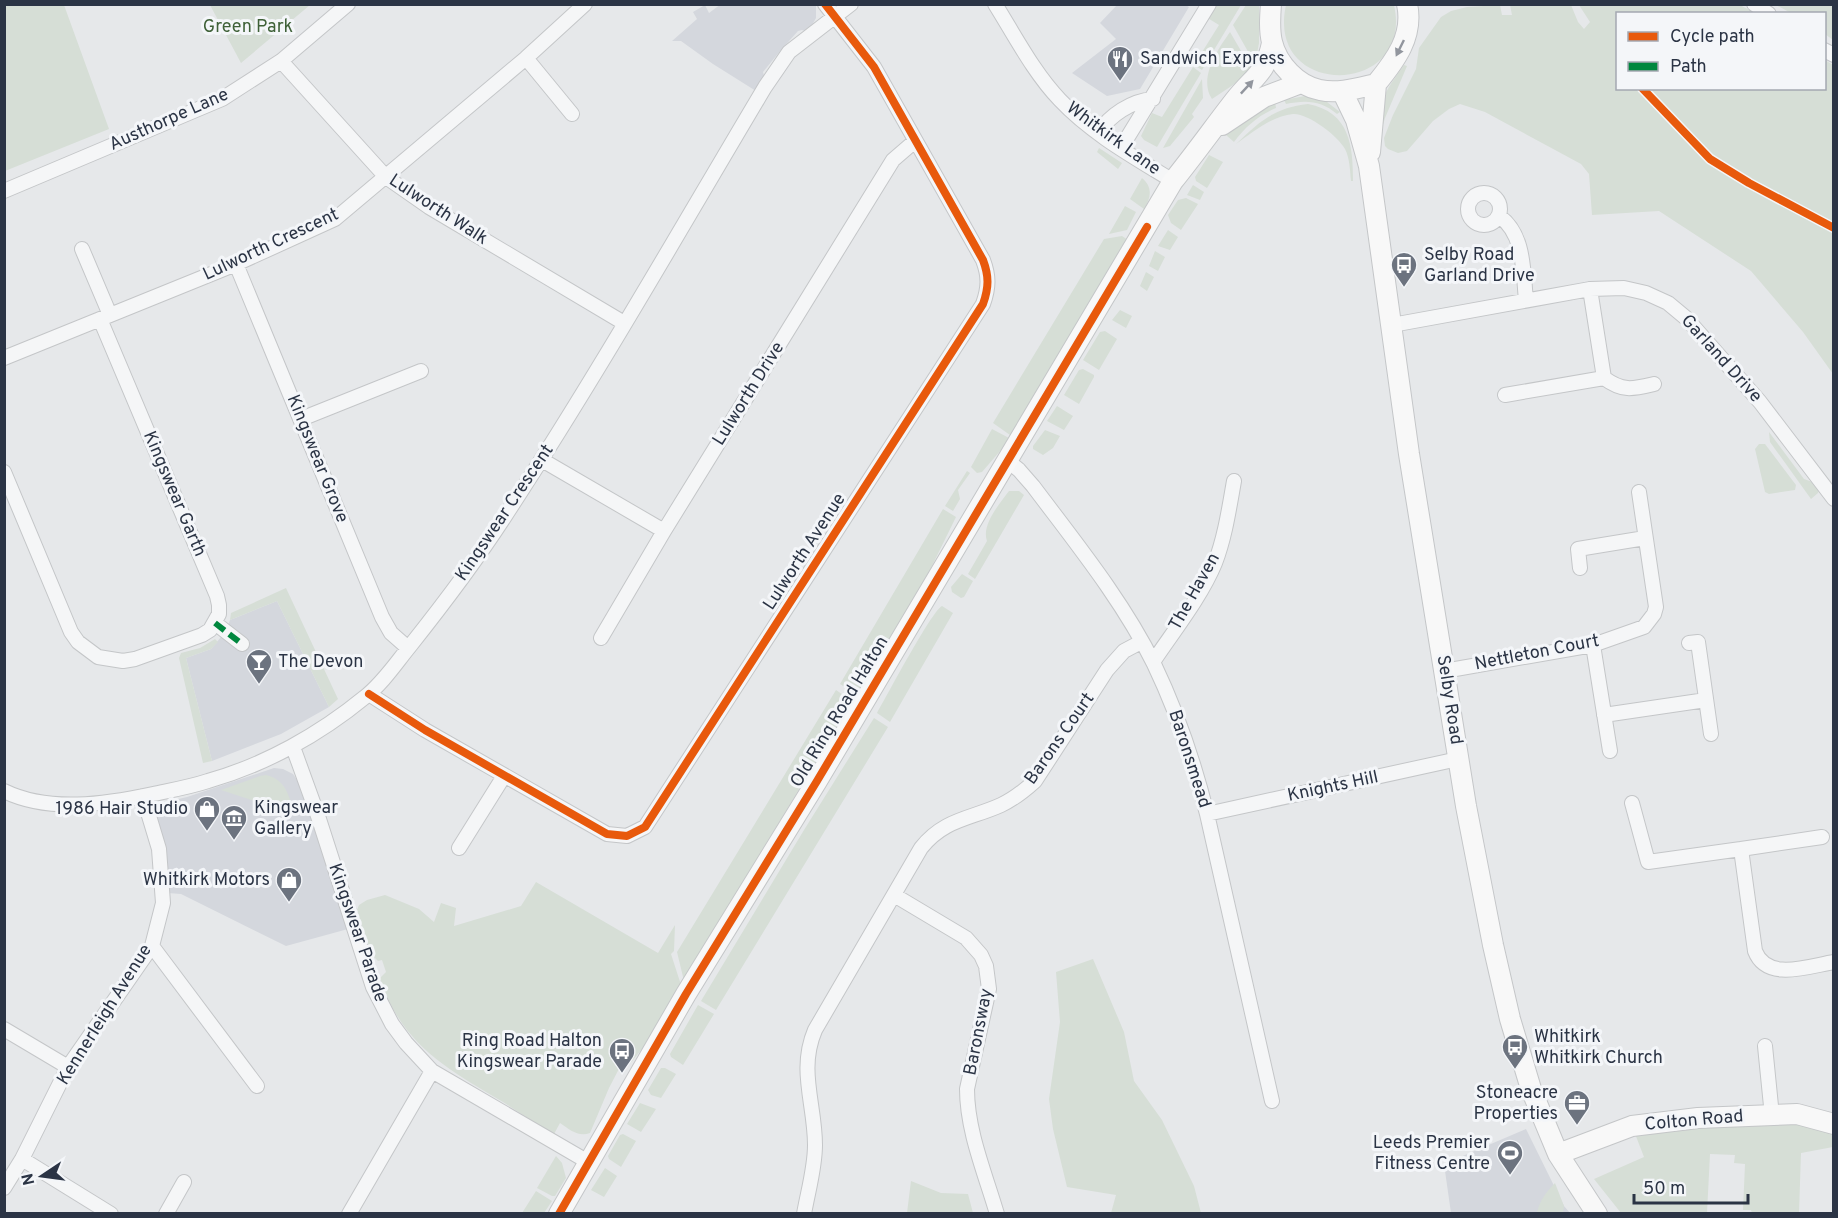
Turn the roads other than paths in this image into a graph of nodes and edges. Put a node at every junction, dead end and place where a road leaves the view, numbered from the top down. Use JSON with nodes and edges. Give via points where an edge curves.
{"nodes":[{"id":1,"x":348,"y":4,"type":"edge"},
{"id":2,"x":585,"y":4,"type":"edge"},
{"id":3,"x":825,"y":4,"type":"edge"},
{"id":4,"x":852,"y":4,"type":"edge"},
{"id":5,"x":995,"y":4,"type":"edge"},
{"id":6,"x":1209,"y":4,"type":"edge"},
{"id":7,"x":1271,"y":4,"type":"edge"},
{"id":8,"x":1410,"y":5,"type":"edge"},
{"id":9,"x":835,"y":17,"type":"junction"},
{"id":10,"x":1272,"y":43,"type":"junction"},
{"id":11,"x":526,"y":58,"type":"junction"},
{"id":12,"x":281,"y":61,"type":"junction"},
{"id":13,"x":1301,"y":83,"type":"junction"},
{"id":14,"x":1376,"y":84,"type":"junction"},
{"id":15,"x":1342,"y":91,"type":"junction"},
{"id":16,"x":1152,"y":99,"type":"junction"},
{"id":17,"x":572,"y":114,"type":"dead end"},
{"id":18,"x":1215,"y":129,"type":"junction"},
{"id":19,"x":1098,"y":133,"type":"junction"},
{"id":20,"x":915,"y":141,"type":"junction"},
{"id":21,"x":1121,"y":148,"type":"junction"},
{"id":22,"x":1369,"y":166,"type":"junction"},
{"id":23,"x":386,"y":177,"type":"junction"},
{"id":24,"x":1173,"y":181,"type":"junction"},
{"id":25,"x":4,"y":191,"type":"edge"},
{"id":26,"x":1499,"y":216,"type":"dead end"},
{"id":27,"x":81,"y":249,"type":"dead end"},
{"id":28,"x":236,"y":264,"type":"junction"},
{"id":29,"x":1590,"y":289,"type":"junction"},
{"id":30,"x":1526,"y":300,"type":"junction"},
{"id":31,"x":105,"y":317,"type":"junction"},
{"id":32,"x":624,"y":323,"type":"junction"},
{"id":33,"x":1392,"y":325,"type":"junction"},
{"id":34,"x":4,"y":358,"type":"edge"},
{"id":35,"x":422,"y":372,"type":"dead end"},
{"id":36,"x":1604,"y":378,"type":"junction"},
{"id":37,"x":1654,"y":384,"type":"dead end"},
{"id":38,"x":1506,"y":395,"type":"dead end"},
{"id":39,"x":301,"y":419,"type":"junction"},
{"id":40,"x":542,"y":459,"type":"junction"},
{"id":41,"x":1007,"y":460,"type":"junction"},
{"id":42,"x":4,"y":472,"type":"edge"},
{"id":43,"x":1234,"y":481,"type":"dead end"},
{"id":44,"x":1639,"y":492,"type":"dead end"},
{"id":45,"x":1833,"y":499,"type":"edge"},
{"id":46,"x":664,"y":531,"type":"junction"},
{"id":47,"x":1645,"y":538,"type":"junction"},
{"id":48,"x":1580,"y":568,"type":"dead end"},
{"id":49,"x":215,"y":623,"type":"junction"},
{"id":50,"x":601,"y":638,"type":"dead end"},
{"id":51,"x":1141,"y":642,"type":"junction"},
{"id":52,"x":1689,"y":643,"type":"dead end"},
{"id":53,"x":242,"y":644,"type":"dead end"},
{"id":54,"x":1593,"y":645,"type":"junction"},
{"id":55,"x":408,"y":648,"type":"junction"},
{"id":56,"x":1153,"y":662,"type":"junction"},
{"id":57,"x":1444,"y":671,"type":"junction"},
{"id":58,"x":369,"y":694,"type":"junction"},
{"id":59,"x":1706,"y":700,"type":"junction"},
{"id":60,"x":1604,"y":715,"type":"junction"},
{"id":61,"x":1712,"y":735,"type":"dead end"},
{"id":62,"x":293,"y":747,"type":"junction"},
{"id":63,"x":1610,"y":751,"type":"dead end"},
{"id":64,"x":1458,"y":759,"type":"junction"},
{"id":65,"x":504,"y":776,"type":"junction"},
{"id":66,"x":4,"y":791,"type":"edge"},
{"id":67,"x":143,"y":796,"type":"junction"},
{"id":68,"x":1632,"y":803,"type":"dead end"},
{"id":69,"x":1207,"y":814,"type":"junction"},
{"id":70,"x":1822,"y":837,"type":"dead end"},
{"id":71,"x":459,"y":848,"type":"dead end"},
{"id":72,"x":1741,"y":849,"type":"junction"},
{"id":73,"x":894,"y":895,"type":"junction"},
{"id":74,"x":152,"y":946,"type":"junction"},
{"id":75,"x":1833,"y":962,"type":"edge"},
{"id":76,"x":4,"y":1029,"type":"edge"},
{"id":77,"x":1765,"y":1046,"type":"dead end"},
{"id":78,"x":68,"y":1067,"type":"junction"},
{"id":79,"x":432,"y":1071,"type":"junction"},
{"id":80,"x":257,"y":1086,"type":"dead end"},
{"id":81,"x":1272,"y":1101,"type":"dead end"},
{"id":82,"x":1773,"y":1116,"type":"junction"},
{"id":83,"x":1833,"y":1124,"type":"edge"},
{"id":84,"x":1558,"y":1154,"type":"junction"},
{"id":85,"x":22,"y":1159,"type":"junction"},
{"id":86,"x":590,"y":1163,"type":"junction"},
{"id":87,"x":184,"y":1182,"type":"dead end"},
{"id":88,"x":4,"y":1188,"type":"edge"},
{"id":89,"x":111,"y":1214,"type":"edge"},
{"id":90,"x":166,"y":1214,"type":"edge"},
{"id":91,"x":349,"y":1214,"type":"edge"},
{"id":92,"x":560,"y":1214,"type":"edge"},
{"id":93,"x":804,"y":1214,"type":"edge"},
{"id":94,"x":997,"y":1214,"type":"edge"},
{"id":95,"x":1597,"y":1214,"type":"edge"}],
"edges":[{"from":1,"to":12,"type":"street","name":"Austhorpe Lane"},
{"from":2,"to":11,"type":"street","name":"Lulworth Crescent"},
{"from":3,"to":9,"type":"street"},
{"from":4,"to":9,"type":"street","name":"Kingswear Crescent"},
{"from":5,"to":19,"type":"street","name":"Whitkirk Lane","via":[[1049,88]]},
{"from":6,"to":16,"type":"street"},
{"from":7,"to":10,"type":"main road"},
{"from":8,"to":14,"type":"main road","one_way":true,"via":[[1409,30],[1400,52]]},
{"from":9,"to":20,"type":"street","name":"Lulworth Avenue","via":[[874,67]]},
{"from":9,"to":32,"type":"street","name":"Kingswear Crescent","via":[[789,52],[771,78]]},
{"from":10,"to":13,"type":"main road","via":[[1282,65]]},
{"from":18,"to":10,"type":"main road","name":"Old Ring Road Halton","one_way":true,"via":[[1263,70]]},
{"from":11,"to":17,"type":"street"},
{"from":11,"to":23,"type":"street","name":"Lulworth Crescent"},
{"from":12,"to":23,"type":"street","name":"Lulworth Walk"},
{"from":12,"to":25,"type":"street","name":"Austhorpe Lane","via":[[222,99]]},
{"from":13,"to":15,"type":"main road","via":[[1320,90]]},
{"from":13,"to":18,"type":"main road","name":"Old Ring Road Halton","via":[[1264,97]]},
{"from":14,"to":15,"type":"main road"},
{"from":14,"to":22,"type":"main road","name":"Selby Road"},
{"from":15,"to":22,"type":"main road","name":"Selby Road","via":[[1356,120]]},
{"from":16,"to":19,"type":"street","via":[[1115,114]]},
{"from":16,"to":21,"type":"street"},
{"from":18,"to":24,"type":"main road","name":"Old Ring Road Halton"},
{"from":19,"to":21,"type":"street","name":"Whitkirk Lane"},
{"from":20,"to":46,"type":"street","name":"Lulworth Drive","via":[[893,160]]},
{"from":20,"to":65,"type":"street","name":"Lulworth Avenue","via":[[983,260],[987,293],[697,747],[645,827],[627,836],[607,834]]},
{"from":21,"to":24,"type":"street","name":"Whitkirk Lane"},
{"from":22,"to":33,"type":"main road","name":"Selby Road"},
{"from":23,"to":28,"type":"street","name":"Lulworth Crescent","via":[[335,219]]},
{"from":23,"to":32,"type":"street","name":"Lulworth Walk","via":[[429,207]]},
{"from":24,"to":41,"type":"main road","name":"Old Ring Road Halton"},
{"from":26,"to":30,"type":"street","via":[[1514,232],[1520,247]]},
{"from":27,"to":31,"type":"street","name":"Kingswear Garth"},
{"from":28,"to":31,"type":"street","name":"Lulworth Crescent"},
{"from":28,"to":39,"type":"street","name":"Kingswear Grove"},
{"from":29,"to":30,"type":"street","name":"Garland Drive"},
{"from":29,"to":36,"type":"street"},
{"from":29,"to":45,"type":"street","name":"Garland Drive","via":[[1635,290],[1677,310],[1760,402]]},
{"from":30,"to":33,"type":"street","name":"Garland Drive"},
{"from":31,"to":34,"type":"street","name":"Lulworth Crescent"},
{"from":31,"to":49,"type":"street","name":"Kingswear Garth","via":[[217,596]]},
{"from":32,"to":40,"type":"street","name":"Kingswear Crescent"},
{"from":33,"to":57,"type":"main road","name":"Selby Road","via":[[1408,454]]},
{"from":35,"to":39,"type":"street"},
{"from":36,"to":37,"type":"street","via":[[1616,386],[1632,389]]},
{"from":36,"to":38,"type":"street"},
{"from":39,"to":55,"type":"street","name":"Kingswear Grove","via":[[382,617],[391,633]]},
{"from":40,"to":46,"type":"street"},
{"from":40,"to":55,"type":"street","name":"Kingswear Crescent","via":[[480,556]]},
{"from":41,"to":51,"type":"street","name":"Baronsmead","via":[[1069,534]]},
{"from":41,"to":86,"type":"main road","name":"Old Ring Road Halton","via":[[686,994]]},
{"from":42,"to":49,"type":"street","via":[[71,632],[98,657],[135,659],[202,635]]},
{"from":43,"to":56,"type":"street","name":"The Haven","via":[[1225,532],[1214,565]]},
{"from":44,"to":47,"type":"street","name":"Nettleton Court"},
{"from":46,"to":50,"type":"street","name":"Lulworth Drive"},
{"from":47,"to":48,"type":"street","via":[[1578,549]]},
{"from":47,"to":54,"type":"street","name":"Nettleton Court","via":[[1654,614],[1644,627]]},
{"from":49,"to":53,"type":"street"},
{"from":51,"to":56,"type":"street","name":"Baronsmead"},
{"from":51,"to":73,"type":"street","name":"Barons Court","via":[[1124,651],[1107,670],[1035,781],[1002,804],[936,832],[921,848]]},
{"from":52,"to":59,"type":"street","via":[[1698,642]]},
{"from":54,"to":57,"type":"street","name":"Nettleton Court"},
{"from":54,"to":60,"type":"street"},
{"from":55,"to":58,"type":"street","name":"Kingswear Crescent"},
{"from":56,"to":69,"type":"street","name":"Baronsmead","via":[[1181,727]]},
{"from":57,"to":64,"type":"main road","name":"Selby Road"},
{"from":58,"to":62,"type":"street","name":"Kingswear Crescent"},
{"from":58,"to":65,"type":"street","name":"Lulworth Avenue"},
{"from":59,"to":60,"type":"street"},
{"from":59,"to":61,"type":"street"},
{"from":60,"to":63,"type":"street"},
{"from":62,"to":67,"type":"street","name":"Kingswear Crescent","via":[[208,782]]},
{"from":62,"to":79,"type":"street","name":"Kingswear Parade","via":[[376,995],[406,1043]]},
{"from":64,"to":69,"type":"street","name":"Knights Hill"},
{"from":64,"to":84,"type":"main road","name":"Selby Road","via":[[1510,1019],[1531,1089]]},
{"from":65,"to":71,"type":"street"},
{"from":66,"to":67,"type":"street","name":"Kingswear Crescent","via":[[48,803],[96,803]]},
{"from":67,"to":74,"type":"street","name":"Kennerleigh Avenue","via":[[159,849],[163,903]]},
{"from":68,"to":72,"type":"street","via":[[1648,862]]},
{"from":69,"to":81,"type":"street","name":"Baronsmead"},
{"from":70,"to":72,"type":"street"},
{"from":72,"to":75,"type":"street","via":[[1758,958],[1776,969]]},
{"from":73,"to":93,"type":"street","name":"Barons Court","via":[[810,1041],[807,1064],[815,1148]]},
{"from":73,"to":94,"type":"street","name":"Baronsway","via":[[966,938],[986,966],[989,988],[967,1105]]},
{"from":74,"to":78,"type":"street","name":"Kennerleigh Avenue"},
{"from":74,"to":80,"type":"street"},
{"from":76,"to":78,"type":"street"},
{"from":77,"to":82,"type":"street"},
{"from":78,"to":85,"type":"street","name":"Kennerleigh Avenue"},
{"from":79,"to":86,"type":"street","name":"Kingswear Parade"},
{"from":79,"to":91,"type":"street"},
{"from":82,"to":83,"type":"main road","name":"Colton Road","via":[[1797,1114]]},
{"from":82,"to":84,"type":"main road","name":"Colton Road","via":[[1706,1117],[1632,1126]]},
{"from":84,"to":95,"type":"main road","name":"Selby Road"},
{"from":85,"to":88,"type":"street","name":"Kennerleigh Avenue"},
{"from":85,"to":89,"type":"street"},
{"from":86,"to":92,"type":"main road","name":"Old Ring Road Halton"},
{"from":87,"to":90,"type":"street"}]}
